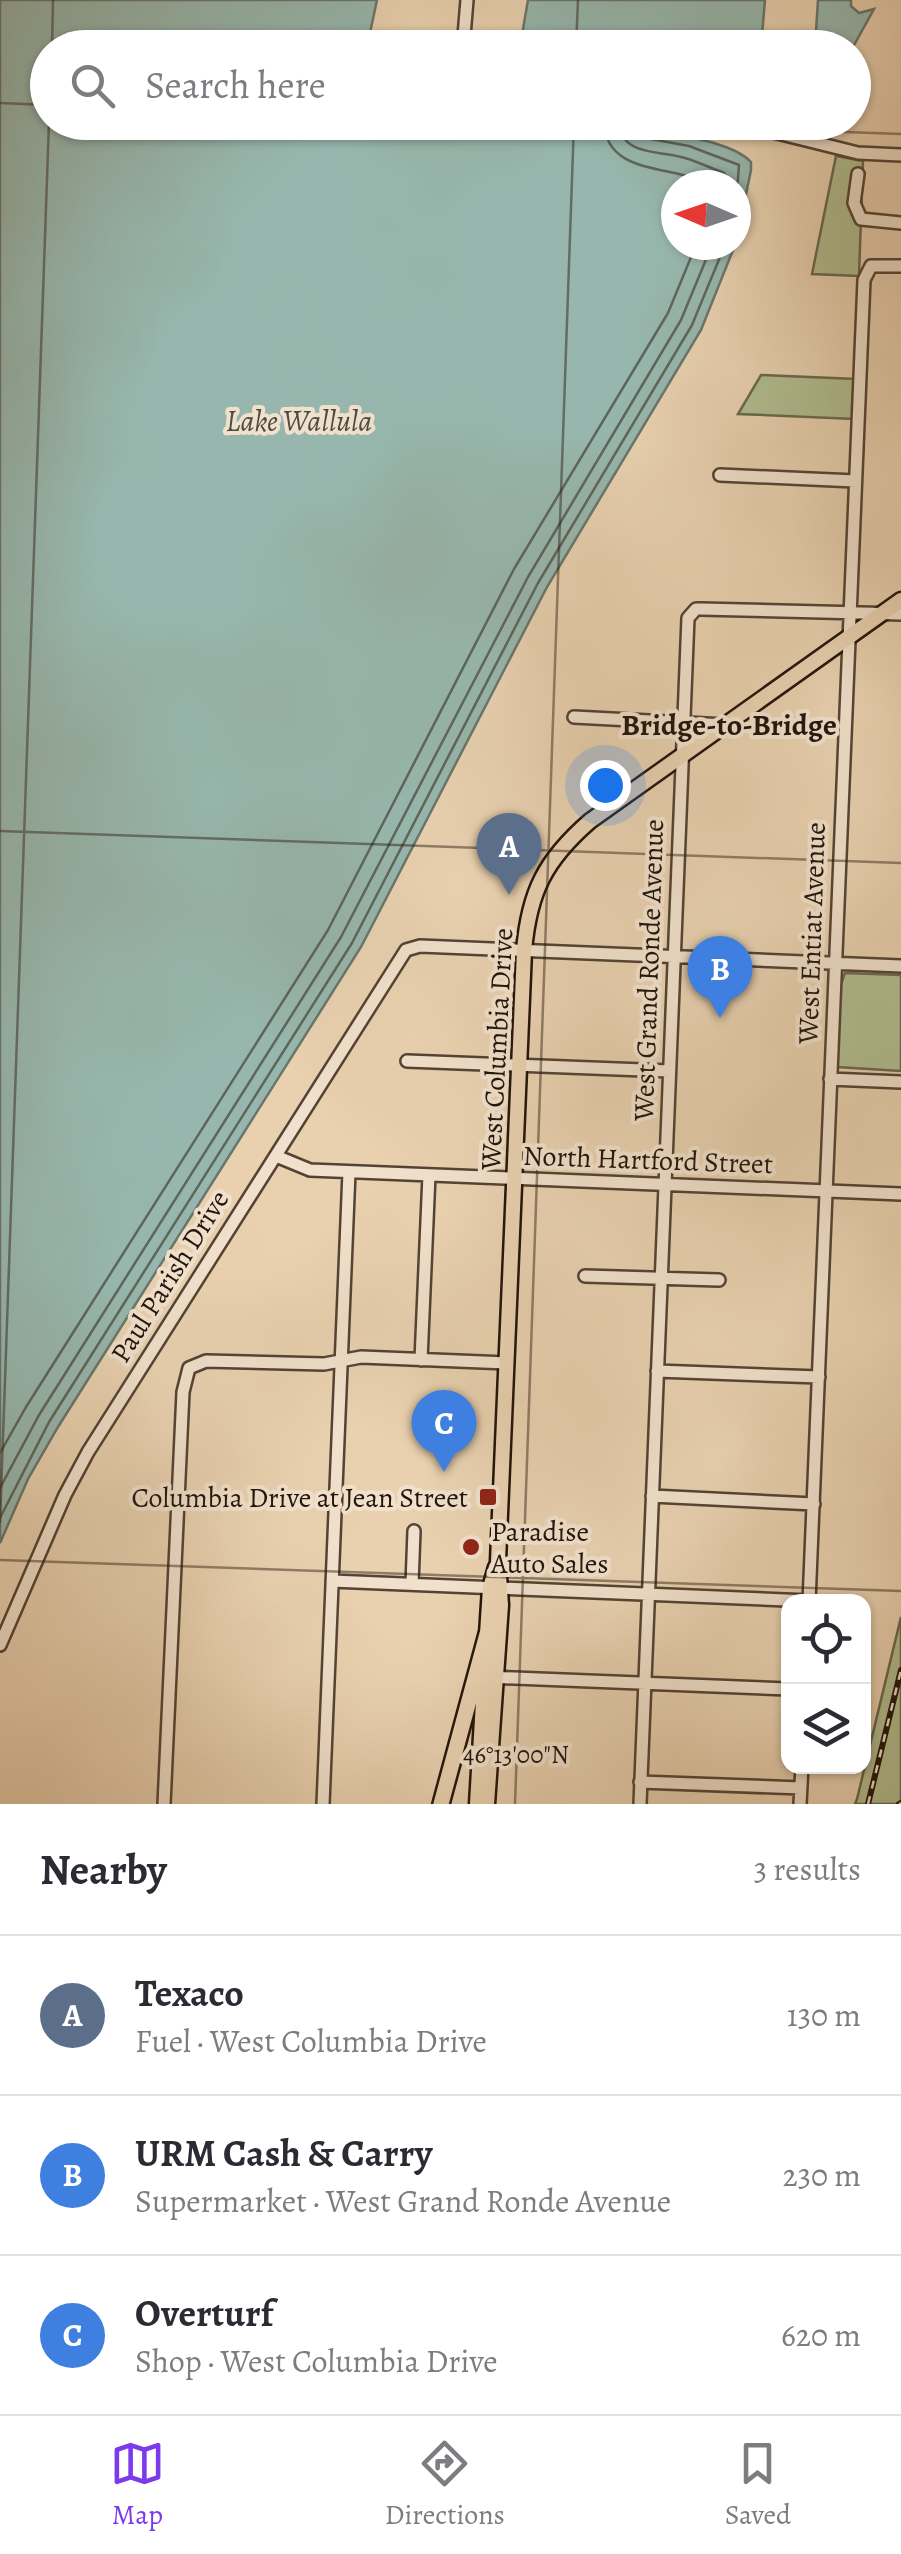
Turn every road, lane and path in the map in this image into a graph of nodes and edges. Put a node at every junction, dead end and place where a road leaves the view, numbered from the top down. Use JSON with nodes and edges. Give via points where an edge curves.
{"nodes":[{"id":1,"x":467,"y":0,"type":"edge"},
{"id":2,"x":465,"y":30,"type":"edge"},
{"id":3,"x":806,"y":140,"type":"edge"},
{"id":4,"x":901,"y":155,"type":"edge"},
{"id":5,"x":858,"y":174,"type":"dead end"},
{"id":6,"x":901,"y":223,"type":"edge"},
{"id":7,"x":901,"y":266,"type":"edge"},
{"id":8,"x":720,"y":476,"type":"dead end"},
{"id":9,"x":855,"y":480,"type":"junction"},
{"id":10,"x":901,"y":600,"type":"edge"},
{"id":11,"x":850,"y":612,"type":"junction"},
{"id":12,"x":881,"y":614,"type":"junction"},
{"id":13,"x":901,"y":614,"type":"edge"},
{"id":14,"x":848,"y":637,"type":"junction"},
{"id":15,"x":574,"y":717,"type":"dead end"},
{"id":16,"x":683,"y":723,"type":"junction"},
{"id":17,"x":725,"y":725,"type":"junction"},
{"id":18,"x":682,"y":756,"type":"junction"},
{"id":19,"x":524,"y":951,"type":"junction"},
{"id":20,"x":674,"y":957,"type":"junction"},
{"id":21,"x":835,"y":964,"type":"junction"},
{"id":22,"x":901,"y":966,"type":"edge"},
{"id":23,"x":407,"y":1061,"type":"dead end"},
{"id":24,"x":519,"y":1066,"type":"junction"},
{"id":25,"x":669,"y":1071,"type":"junction"},
{"id":26,"x":830,"y":1079,"type":"junction"},
{"id":27,"x":901,"y":1082,"type":"edge"},
{"id":28,"x":276,"y":1156,"type":"junction"},
{"id":29,"x":349,"y":1172,"type":"junction"},
{"id":30,"x":429,"y":1175,"type":"junction"},
{"id":31,"x":514,"y":1178,"type":"junction"},
{"id":32,"x":665,"y":1184,"type":"junction"},
{"id":33,"x":826,"y":1191,"type":"junction"},
{"id":34,"x":901,"y":1194,"type":"edge"},
{"id":35,"x":585,"y":1276,"type":"dead end"},
{"id":36,"x":661,"y":1279,"type":"junction"},
{"id":37,"x":718,"y":1280,"type":"dead end"},
{"id":38,"x":421,"y":1360,"type":"junction"},
{"id":39,"x":341,"y":1361,"type":"junction"},
{"id":40,"x":506,"y":1363,"type":"junction"},
{"id":41,"x":658,"y":1371,"type":"junction"},
{"id":42,"x":818,"y":1378,"type":"junction"},
{"id":43,"x":652,"y":1496,"type":"junction"},
{"id":44,"x":814,"y":1504,"type":"junction"},
{"id":45,"x":414,"y":1531,"type":"dead end"},
{"id":46,"x":332,"y":1581,"type":"junction"},
{"id":47,"x":412,"y":1584,"type":"junction"},
{"id":48,"x":496,"y":1589,"type":"junction"},
{"id":49,"x":809,"y":1594,"type":"edge"},
{"id":50,"x":648,"y":1595,"type":"junction"},
{"id":51,"x":781,"y":1600,"type":"edge"},
{"id":52,"x":486,"y":1634,"type":"junction"},
{"id":53,"x":0,"y":1646,"type":"edge"},
{"id":54,"x":489,"y":1677,"type":"junction"},
{"id":55,"x":644,"y":1683,"type":"junction"},
{"id":56,"x":781,"y":1689,"type":"edge"},
{"id":57,"x":802,"y":1774,"type":"edge"},
{"id":58,"x":640,"y":1782,"type":"junction"},
{"id":59,"x":801,"y":1788,"type":"junction"},
{"id":60,"x":164,"y":1804,"type":"edge"},
{"id":61,"x":323,"y":1804,"type":"edge"},
{"id":62,"x":440,"y":1804,"type":"edge"},
{"id":63,"x":477,"y":1804,"type":"edge"},
{"id":64,"x":486,"y":1804,"type":"edge"},
{"id":65,"x":640,"y":1804,"type":"edge"},
{"id":66,"x":800,"y":1804,"type":"edge"}],
"edges":[{"from":1,"to":2,"type":"street"},
{"from":3,"to":4,"type":"street"},
{"from":5,"to":6,"type":"street","via":[[854,204],[864,221]]},
{"from":7,"to":9,"type":"street","name":"West Entiat Avenue","via":[[868,268],[864,280]]},
{"from":8,"to":9,"type":"street"},
{"from":9,"to":11,"type":"street","name":"West Entiat Avenue"},
{"from":10,"to":12,"type":"main road","name":"West Columbia Drive"},
{"from":11,"to":12,"type":"street"},
{"from":11,"to":14,"type":"street","name":"West Entiat Avenue"},
{"from":11,"to":16,"type":"street","name":"West Grand Ronde Avenue","via":[[696,609],[688,618]]},
{"from":12,"to":13,"type":"street"},
{"from":12,"to":14,"type":"main road","name":"West Columbia Drive"},
{"from":14,"to":17,"type":"main road","name":"West Columbia Drive"},
{"from":14,"to":21,"type":"street","name":"West Entiat Avenue"},
{"from":15,"to":16,"type":"street"},
{"from":16,"to":17,"type":"street"},
{"from":16,"to":18,"type":"street","name":"West Grand Ronde Avenue"},
{"from":17,"to":18,"type":"main road","name":"West Columbia Drive"},
{"from":18,"to":19,"type":"main road","name":"West Columbia Drive","via":[[558,852],[534,892]]},
{"from":18,"to":20,"type":"street","name":"West Grand Ronde Avenue"},
{"from":19,"to":20,"type":"street"},
{"from":19,"to":24,"type":"main road","name":"West Columbia Drive"},
{"from":19,"to":28,"type":"street","name":"Paul Parish Drive","via":[[408,948]]},
{"from":20,"to":21,"type":"street"},
{"from":20,"to":25,"type":"street","name":"West Grand Ronde Avenue"},
{"from":21,"to":22,"type":"street"},
{"from":21,"to":26,"type":"street","name":"West Entiat Avenue"},
{"from":23,"to":24,"type":"street"},
{"from":24,"to":25,"type":"street"},
{"from":24,"to":31,"type":"main road","name":"West Columbia Drive"},
{"from":25,"to":32,"type":"street","name":"West Grand Ronde Avenue"},
{"from":26,"to":27,"type":"street"},
{"from":26,"to":33,"type":"street","name":"West Entiat Avenue"},
{"from":28,"to":29,"type":"street","name":"North Hartford Street","via":[[306,1170]]},
{"from":28,"to":53,"type":"street","name":"Paul Parish Drive","via":[[75,1474]]},
{"from":29,"to":30,"type":"street","name":"North Hartford Street"},
{"from":29,"to":39,"type":"street"},
{"from":30,"to":31,"type":"street","name":"North Hartford Street"},
{"from":30,"to":38,"type":"street"},
{"from":31,"to":32,"type":"street","name":"North Hartford Street"},
{"from":31,"to":40,"type":"main road","name":"West Columbia Drive"},
{"from":32,"to":33,"type":"street","name":"North Hartford Street"},
{"from":32,"to":36,"type":"street","name":"West Grand Ronde Avenue"},
{"from":33,"to":34,"type":"street","name":"North Hartford Street"},
{"from":33,"to":42,"type":"street","name":"West Entiat Avenue"},
{"from":35,"to":36,"type":"street"},
{"from":36,"to":37,"type":"street"},
{"from":36,"to":41,"type":"street","name":"West Grand Ronde Avenue"},
{"from":38,"to":39,"type":"street"},
{"from":38,"to":40,"type":"street"},
{"from":39,"to":46,"type":"street"},
{"from":39,"to":60,"type":"street","via":[[206,1361],[189,1368]]},
{"from":40,"to":48,"type":"main road","name":"West Columbia Drive"},
{"from":41,"to":42,"type":"street"},
{"from":41,"to":43,"type":"street","name":"West Grand Ronde Avenue"},
{"from":42,"to":44,"type":"street","name":"West Entiat Avenue"},
{"from":43,"to":44,"type":"street"},
{"from":43,"to":50,"type":"street","name":"West Grand Ronde Avenue"},
{"from":44,"to":49,"type":"street","name":"West Entiat Avenue"},
{"from":45,"to":47,"type":"street"},
{"from":46,"to":47,"type":"street"},
{"from":46,"to":61,"type":"street"},
{"from":47,"to":48,"type":"street"},
{"from":48,"to":50,"type":"street"},
{"from":48,"to":52,"type":"main road","name":"West Columbia Drive"},
{"from":48,"to":54,"type":"main road","name":"West Columbia Drive"},
{"from":50,"to":51,"type":"street"},
{"from":50,"to":55,"type":"street","name":"West Grand Ronde Avenue"},
{"from":52,"to":54,"type":"main road","name":"West Columbia Drive"},
{"from":52,"to":62,"type":"highway"},
{"from":54,"to":55,"type":"street"},
{"from":54,"to":63,"type":"main road","name":"West Columbia Drive"},
{"from":54,"to":64,"type":"main road","name":"West Columbia Drive"},
{"from":55,"to":56,"type":"street"},
{"from":55,"to":58,"type":"street","name":"West Grand Ronde Avenue"},
{"from":57,"to":59,"type":"street"},
{"from":58,"to":59,"type":"street"},
{"from":58,"to":65,"type":"street","name":"West Grand Ronde Avenue"},
{"from":59,"to":66,"type":"street"}]}
